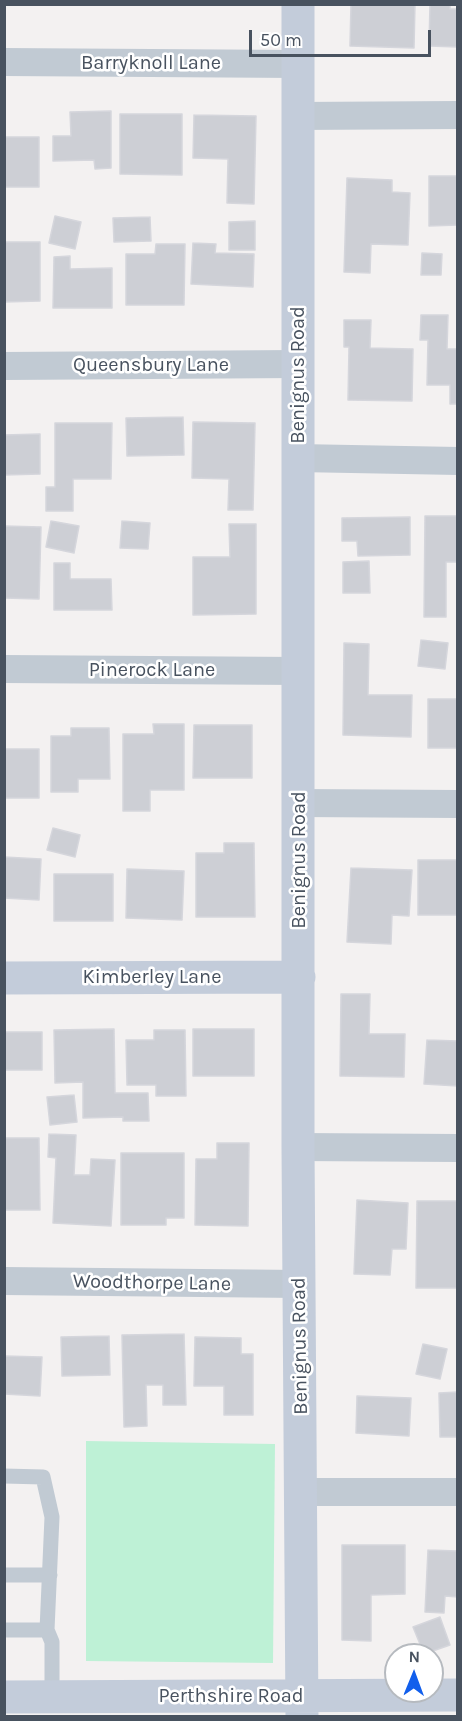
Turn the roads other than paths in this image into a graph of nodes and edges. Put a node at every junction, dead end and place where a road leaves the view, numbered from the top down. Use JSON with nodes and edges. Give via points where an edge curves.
{"nodes":[{"id":1,"x":298,"y":4,"type":"edge"},
{"id":2,"x":4,"y":62,"type":"edge"},
{"id":3,"x":298,"y":64,"type":"junction"},
{"id":4,"x":458,"y":115,"type":"edge"},
{"id":5,"x":298,"y":116,"type":"junction"},
{"id":6,"x":297,"y":364,"type":"junction"},
{"id":7,"x":4,"y":366,"type":"edge"},
{"id":8,"x":298,"y":458,"type":"junction"},
{"id":9,"x":458,"y":460,"type":"edge"},
{"id":10,"x":4,"y":669,"type":"edge"},
{"id":11,"x":299,"y":671,"type":"junction"},
{"id":12,"x":300,"y":803,"type":"junction"},
{"id":13,"x":458,"y":804,"type":"edge"},
{"id":14,"x":299,"y":977,"type":"junction"},
{"id":15,"x":4,"y":978,"type":"edge"},
{"id":16,"x":298,"y":1147,"type":"junction"},
{"id":17,"x":458,"y":1148,"type":"edge"},
{"id":18,"x":4,"y":1281,"type":"edge"},
{"id":19,"x":300,"y":1284,"type":"junction"},
{"id":20,"x":4,"y":1476,"type":"edge"},
{"id":21,"x":302,"y":1492,"type":"junction"},
{"id":22,"x":458,"y":1492,"type":"edge"},
{"id":23,"x":4,"y":1575,"type":"edge"},
{"id":24,"x":50,"y":1575,"type":"junction"},
{"id":25,"x":4,"y":1630,"type":"edge"},
{"id":26,"x":47,"y":1630,"type":"junction"},
{"id":27,"x":458,"y":1695,"type":"edge"},
{"id":28,"x":52,"y":1696,"type":"junction"},
{"id":29,"x":4,"y":1697,"type":"edge"},
{"id":30,"x":302,"y":1706,"type":"edge"}],
"edges":[{"from":1,"to":3,"type":"street","name":"Benignus Road"},
{"from":2,"to":3,"type":"street","name":"Barryknoll Lane"},
{"from":3,"to":5,"type":"street","name":"Benignus Road"},
{"from":4,"to":5,"type":"street"},
{"from":5,"to":6,"type":"street","name":"Benignus Road"},
{"from":6,"to":7,"type":"street","name":"Queensbury Lane"},
{"from":6,"to":8,"type":"street","name":"Benignus Road"},
{"from":8,"to":9,"type":"street"},
{"from":8,"to":11,"type":"street","name":"Benignus Road"},
{"from":10,"to":11,"type":"street","name":"Pinerock Lane"},
{"from":11,"to":12,"type":"street","name":"Benignus Road"},
{"from":12,"to":13,"type":"street"},
{"from":12,"to":14,"type":"street","name":"Benignus Road"},
{"from":14,"to":15,"type":"street","name":"Kimberley Lane"},
{"from":14,"to":16,"type":"street","name":"Benignus Road"},
{"from":16,"to":17,"type":"street"},
{"from":16,"to":19,"type":"street","name":"Benignus Road"},
{"from":18,"to":19,"type":"street","name":"Woodthorpe Lane"},
{"from":19,"to":21,"type":"street","name":"Benignus Road"},
{"from":20,"to":24,"type":"lane","via":[[43,1477],[52,1517]]},
{"from":21,"to":22,"type":"street"},
{"from":21,"to":30,"type":"street","name":"Benignus Road"},
{"from":23,"to":24,"type":"lane"},
{"from":24,"to":26,"type":"lane"},
{"from":25,"to":26,"type":"lane"},
{"from":26,"to":28,"type":"lane","via":[[52,1642]]},
{"from":27,"to":30,"type":"street","name":"Perthshire Road"},
{"from":28,"to":29,"type":"street","name":"Perthshire Road"},
{"from":28,"to":30,"type":"street","name":"Perthshire Road"}]}
